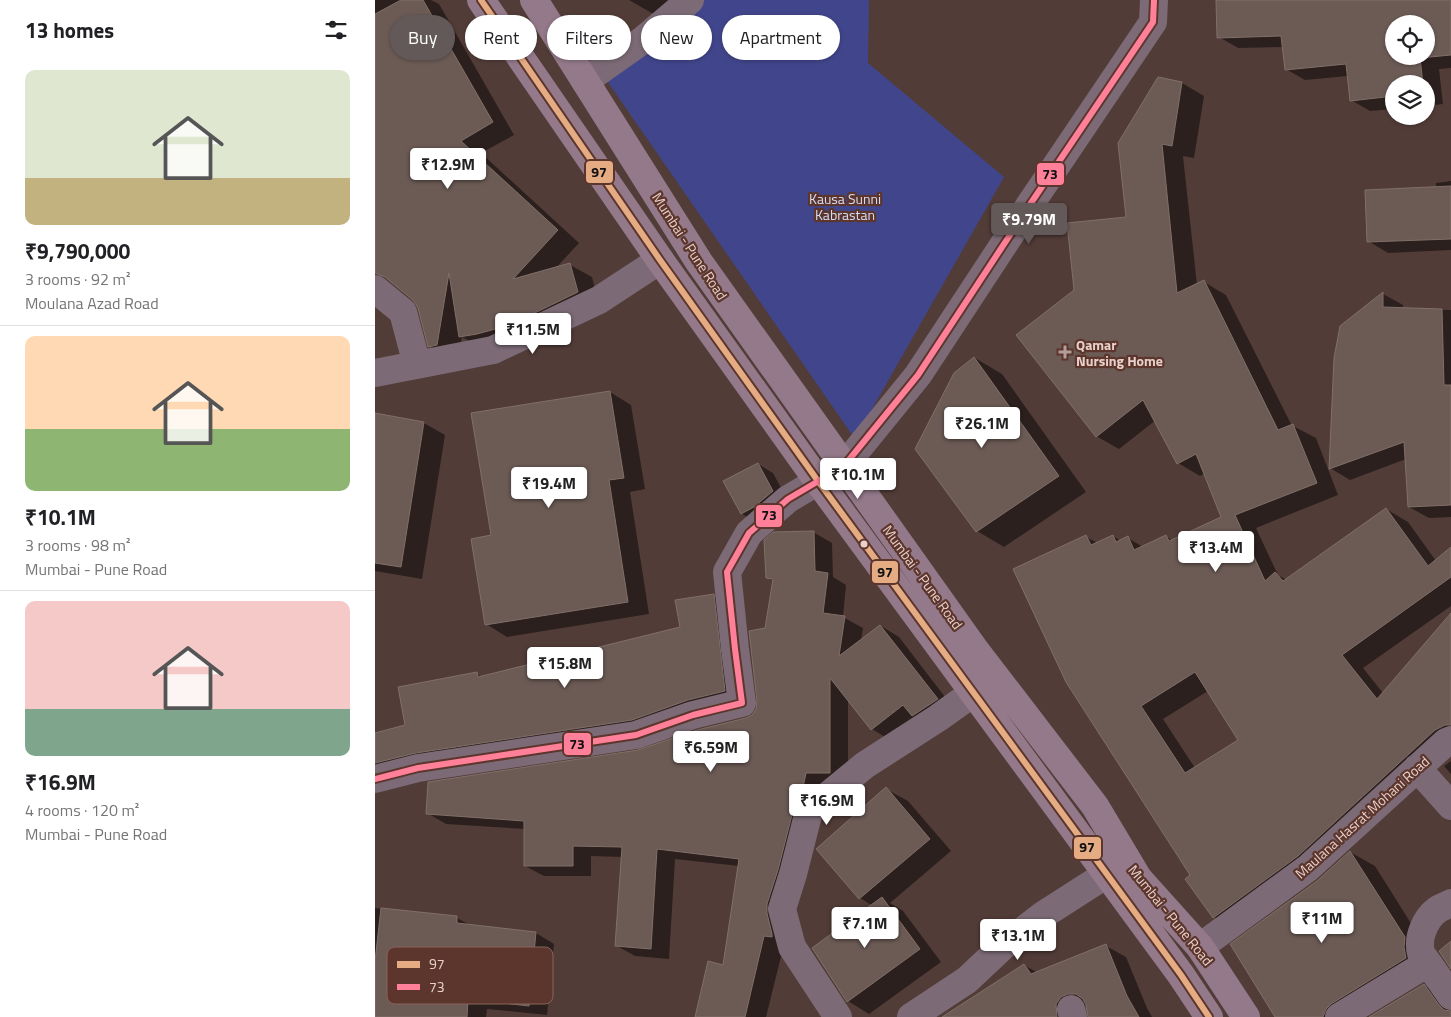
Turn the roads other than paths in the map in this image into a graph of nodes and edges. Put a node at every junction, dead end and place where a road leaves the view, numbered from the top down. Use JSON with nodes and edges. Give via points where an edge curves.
{"nodes":[{"id":1,"x":481,"y":0,"type":"edge"},
{"id":2,"x":533,"y":0,"type":"edge"},
{"id":3,"x":690,"y":0,"type":"edge"},
{"id":4,"x":1154,"y":0,"type":"edge"},
{"id":5,"x":585,"y":81,"type":"junction"},
{"id":6,"x":660,"y":260,"type":"junction"},
{"id":7,"x":375,"y":289,"type":"edge"},
{"id":8,"x":417,"y":365,"type":"junction"},
{"id":9,"x":375,"y":374,"type":"edge"},
{"id":10,"x":844,"y":466,"type":"junction"},
{"id":11,"x":818,"y":481,"type":"junction"},
{"id":12,"x":973,"y":693,"type":"junction"},
{"id":13,"x":1451,"y":740,"type":"edge"},
{"id":14,"x":1417,"y":768,"type":"junction"},
{"id":15,"x":375,"y":779,"type":"edge"},
{"id":16,"x":1451,"y":806,"type":"edge"},
{"id":17,"x":1107,"y":874,"type":"junction"},
{"id":18,"x":1451,"y":903,"type":"edge"},
{"id":19,"x":1200,"y":947,"type":"junction"},
{"id":20,"x":1428,"y":963,"type":"junction"},
{"id":21,"x":1451,"y":996,"type":"edge"},
{"id":22,"x":838,"y":1017,"type":"edge"},
{"id":23,"x":911,"y":1017,"type":"edge"},
{"id":24,"x":1209,"y":1017,"type":"edge"},
{"id":25,"x":1246,"y":1017,"type":"edge"},
{"id":26,"x":1339,"y":1017,"type":"edge"}],
"edges":[{"from":1,"to":6,"type":"main road","name":"Mumbai - Pune Road"},
{"from":2,"to":5,"type":"main road","name":"Mumbai - Pune Road"},
{"from":3,"to":5,"type":"street","via":[[643,40]]},
{"from":4,"to":10,"type":"street","via":[[1153,22],[918,375]]},
{"from":5,"to":10,"type":"main road","name":"Mumbai - Pune Road","via":[[699,262]]},
{"from":6,"to":8,"type":"street","via":[[599,300],[493,350]]},
{"from":6,"to":11,"type":"main road","name":"Mumbai - Pune Road"},
{"from":7,"to":8,"type":"street","via":[[403,312]]},
{"from":8,"to":9,"type":"street"},
{"from":10,"to":11,"type":"street"},
{"from":10,"to":19,"type":"main road","name":"Mumbai - Pune Road","via":[[976,651],[1095,806],[1138,878]]},
{"from":11,"to":12,"type":"main road","name":"Mumbai - Pune Road"},
{"from":11,"to":15,"type":"street","via":[[788,499],[749,533],[727,572],[742,703],[693,715],[636,735],[418,768]]},
{"from":12,"to":17,"type":"main road","name":"Mumbai - Pune Road"},
{"from":12,"to":22,"type":"street","via":[[865,765],[809,811],[782,909],[792,947]]},
{"from":13,"to":14,"type":"street","name":"Maulana Hasrat Mohani Road"},
{"from":14,"to":16,"type":"street"},
{"from":14,"to":19,"type":"street","name":"Maulana Hasrat Mohani Road","via":[[1308,868]]},
{"from":17,"to":23,"type":"street","via":[[1043,915],[967,980]]},
{"from":17,"to":24,"type":"main road","name":"Mumbai - Pune Road"},
{"from":18,"to":20,"type":"street","via":[[1426,921],[1421,934],[1421,952]]},
{"from":19,"to":25,"type":"main road","name":"Mumbai - Pune Road"},
{"from":20,"to":21,"type":"street"},
{"from":20,"to":26,"type":"street"}]}
